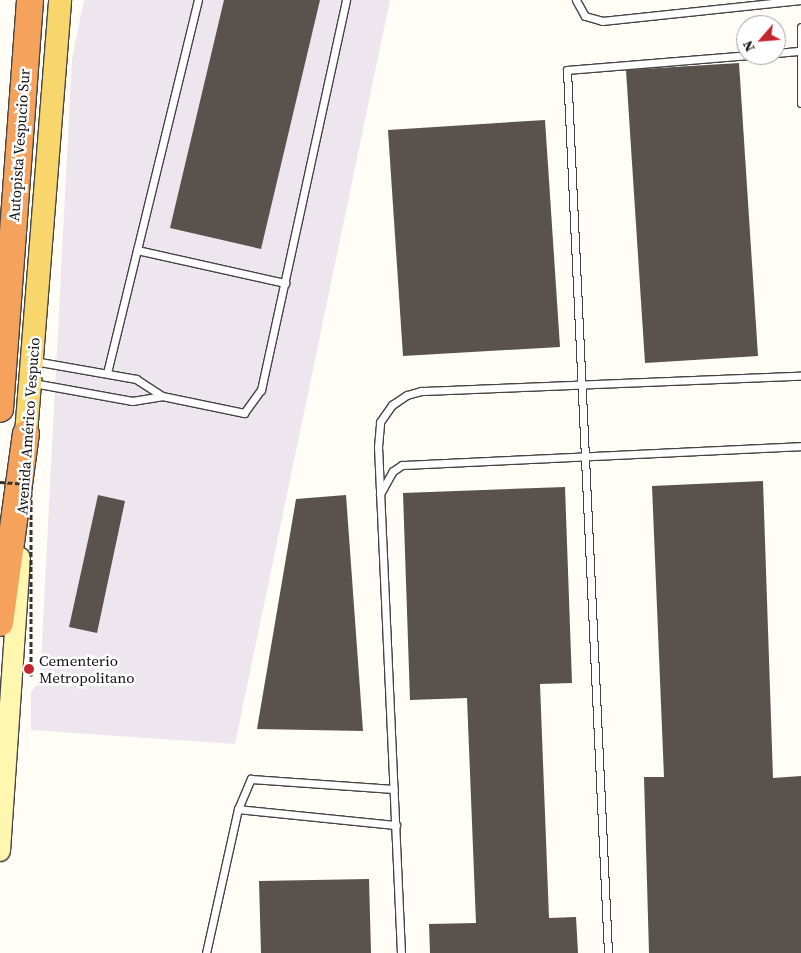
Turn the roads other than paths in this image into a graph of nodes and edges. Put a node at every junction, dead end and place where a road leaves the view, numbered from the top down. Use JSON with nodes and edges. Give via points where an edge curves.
{"nodes":[{"id":1,"x":30,"y":0,"type":"edge"},
{"id":2,"x":198,"y":0,"type":"edge"},
{"id":3,"x":346,"y":0,"type":"edge"},
{"id":4,"x":576,"y":0,"type":"edge"},
{"id":5,"x":801,"y":0,"type":"edge"},
{"id":6,"x":61,"y":6,"type":"edge"},
{"id":7,"x":801,"y":28,"type":"edge"},
{"id":8,"x":800,"y":51,"type":"edge"},
{"id":9,"x":786,"y":52,"type":"edge"},
{"id":10,"x":736,"y":56,"type":"edge"},
{"id":11,"x":801,"y":103,"type":"edge"},
{"id":12,"x":137,"y":250,"type":"junction"},
{"id":13,"x":285,"y":283,"type":"junction"},
{"id":14,"x":31,"y":372,"type":"junction"},
{"id":15,"x":107,"y":373,"type":"junction"},
{"id":16,"x":801,"y":376,"type":"edge"},
{"id":17,"x":582,"y":385,"type":"junction"},
{"id":18,"x":162,"y":396,"type":"junction"},
{"id":19,"x":0,"y":409,"type":"edge"},
{"id":20,"x":26,"y":434,"type":"junction"},
{"id":21,"x":801,"y":446,"type":"edge"},
{"id":22,"x":586,"y":456,"type":"junction"},
{"id":23,"x":380,"y":494,"type":"junction"},
{"id":24,"x":0,"y":623,"type":"edge"},
{"id":25,"x":394,"y":788,"type":"junction"},
{"id":26,"x":238,"y":808,"type":"junction"},
{"id":27,"x":396,"y":825,"type":"junction"},
{"id":28,"x":0,"y":852,"type":"edge"},
{"id":29,"x":206,"y":953,"type":"edge"},
{"id":30,"x":401,"y":953,"type":"edge"},
{"id":31,"x":608,"y":953,"type":"edge"}],
"edges":[{"from":1,"to":19,"type":"highway","name":"Autopista Vespucio Sur"},
{"from":2,"to":12,"type":"lane"},
{"from":3,"to":13,"type":"lane"},
{"from":4,"to":5,"type":"lane","via":[[585,16],[602,22]]},
{"from":6,"to":14,"type":"main road","name":"Avenida Américo Vespucio"},
{"from":7,"to":8,"type":"lane"},
{"from":8,"to":9,"type":"lane"},
{"from":8,"to":11,"type":"lane"},
{"from":10,"to":17,"type":"lane","via":[[567,70]]},
{"from":12,"to":13,"type":"lane"},
{"from":12,"to":15,"type":"lane"},
{"from":13,"to":18,"type":"lane","via":[[261,390],[244,412]]},
{"from":14,"to":15,"type":"lane"},
{"from":14,"to":18,"type":"lane","via":[[132,401]]},
{"from":14,"to":20,"type":"main road","name":"Avenida Américo Vespucio"},
{"from":15,"to":18,"type":"lane","via":[[136,379]]},
{"from":16,"to":17,"type":"lane"},
{"from":17,"to":22,"type":"lane"},
{"from":17,"to":23,"type":"lane","via":[[421,391],[407,395],[392,405],[380,422]]},
{"from":20,"to":24,"type":"highway"},
{"from":20,"to":28,"type":"main road","name":"Avenida Américo Vespucio","via":[[14,675]]},
{"from":21,"to":22,"type":"lane"},
{"from":22,"to":23,"type":"lane","via":[[402,465],[393,472]]},
{"from":22,"to":31,"type":"lane"},
{"from":23,"to":25,"type":"lane"},
{"from":25,"to":26,"type":"lane","via":[[251,779]]},
{"from":25,"to":27,"type":"lane"},
{"from":26,"to":27,"type":"lane"},
{"from":26,"to":29,"type":"lane"},
{"from":27,"to":30,"type":"lane"}]}
